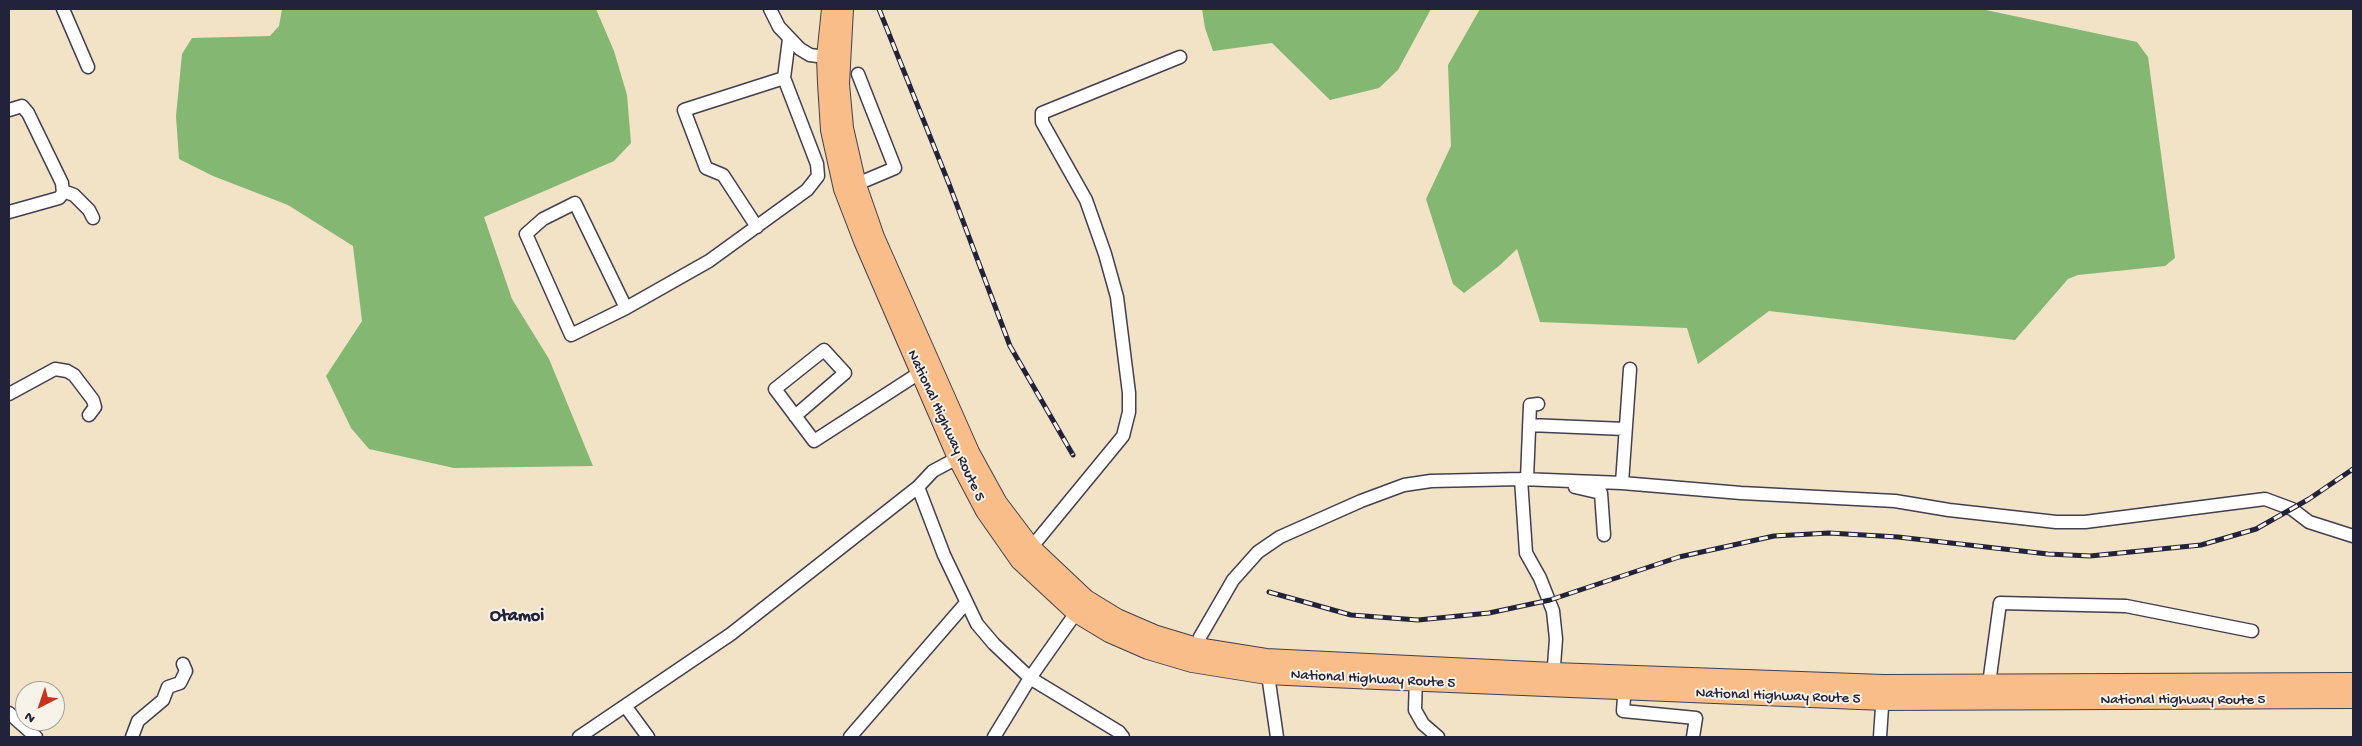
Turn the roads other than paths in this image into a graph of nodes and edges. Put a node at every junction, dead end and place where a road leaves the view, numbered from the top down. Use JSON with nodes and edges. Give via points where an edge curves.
{"nodes":[{"id":1,"x":63,"y":9,"type":"edge"},
{"id":2,"x":770,"y":9,"type":"edge"},
{"id":3,"x":831,"y":9,"type":"edge"},
{"id":4,"x":844,"y":9,"type":"edge"},
{"id":5,"x":789,"y":39,"type":"junction"},
{"id":6,"x":1180,"y":57,"type":"dead end"},
{"id":7,"x":833,"y":58,"type":"junction"},
{"id":8,"x":88,"y":67,"type":"dead end"},
{"id":9,"x":858,"y":74,"type":"dead end"},
{"id":10,"x":784,"y":78,"type":"junction"},
{"id":11,"x":9,"y":110,"type":"edge"},
{"id":12,"x":850,"y":187,"type":"junction"},
{"id":13,"x":63,"y":191,"type":"junction"},
{"id":14,"x":9,"y":212,"type":"edge"},
{"id":15,"x":93,"y":218,"type":"dead end"},
{"id":16,"x":757,"y":227,"type":"junction"},
{"id":17,"x":626,"y":308,"type":"junction"},
{"id":18,"x":925,"y":369,"type":"junction"},
{"id":19,"x":1630,"y":369,"type":"dead end"},
{"id":20,"x":9,"y":394,"type":"edge"},
{"id":21,"x":1538,"y":404,"type":"dead end"},
{"id":22,"x":89,"y":415,"type":"dead end"},
{"id":23,"x":795,"y":416,"type":"junction"},
{"id":24,"x":1529,"y":425,"type":"junction"},
{"id":25,"x":1625,"y":429,"type":"junction"},
{"id":26,"x":964,"y":455,"type":"junction"},
{"id":27,"x":1524,"y":479,"type":"junction"},
{"id":28,"x":1574,"y":480,"type":"junction"},
{"id":29,"x":1622,"y":483,"type":"junction"},
{"id":30,"x":918,"y":487,"type":"junction"},
{"id":31,"x":1604,"y":536,"type":"dead end"},
{"id":32,"x":2353,"y":536,"type":"edge"},
{"id":33,"x":1026,"y":555,"type":"junction"},
{"id":34,"x":966,"y":603,"type":"junction"},
{"id":35,"x":1081,"y":606,"type":"junction"},
{"id":36,"x":2252,"y":632,"type":"dead end"},
{"id":37,"x":1197,"y":647,"type":"junction"},
{"id":38,"x":182,"y":664,"type":"dead end"},
{"id":39,"x":1267,"y":666,"type":"junction"},
{"id":40,"x":1416,"y":674,"type":"junction"},
{"id":41,"x":1030,"y":678,"type":"junction"},
{"id":42,"x":1553,"y":680,"type":"junction"},
{"id":43,"x":1625,"y":682,"type":"junction"},
{"id":44,"x":2353,"y":682,"type":"edge"},
{"id":45,"x":1883,"y":692,"type":"junction"},
{"id":46,"x":1988,"y":693,"type":"junction"},
{"id":47,"x":2353,"y":699,"type":"edge"},
{"id":48,"x":626,"y":707,"type":"junction"},
{"id":49,"x":9,"y":712,"type":"edge"},
{"id":50,"x":36,"y":737,"type":"edge"},
{"id":51,"x":132,"y":737,"type":"edge"},
{"id":52,"x":578,"y":737,"type":"edge"},
{"id":53,"x":648,"y":737,"type":"edge"},
{"id":54,"x":850,"y":737,"type":"edge"},
{"id":55,"x":994,"y":737,"type":"edge"},
{"id":56,"x":1123,"y":737,"type":"edge"},
{"id":57,"x":1277,"y":737,"type":"edge"},
{"id":58,"x":1438,"y":737,"type":"edge"},
{"id":59,"x":1693,"y":737,"type":"edge"},
{"id":60,"x":1880,"y":737,"type":"edge"}],
"edges":[{"from":1,"to":8,"type":"street"},
{"from":2,"to":5,"type":"street"},
{"from":3,"to":7,"type":"highway","name":"National Highway Route 5"},
{"from":4,"to":7,"type":"highway","name":"National Highway Route 5"},
{"from":5,"to":7,"type":"street","via":[[810,55]]},
{"from":5,"to":10,"type":"street"},
{"from":6,"to":33,"type":"street","via":[[1042,113],[1042,122],[1086,200],[1105,254],[1117,297],[1129,412],[1123,436]]},
{"from":7,"to":12,"type":"highway","name":"National Highway Route 5","via":[[830,130]]},
{"from":9,"to":12,"type":"street","via":[[895,168]]},
{"from":10,"to":16,"type":"street","via":[[817,164],[818,176],[807,190]]},
{"from":10,"to":16,"type":"street","via":[[684,110],[706,168],[723,175]]},
{"from":11,"to":13,"type":"street","via":[[22,106],[28,113]]},
{"from":12,"to":18,"type":"highway","name":"National Highway Route 5","via":[[863,241]]},
{"from":13,"to":14,"type":"street","via":[[59,198]]},
{"from":13,"to":15,"type":"street","via":[[78,199]]},
{"from":16,"to":17,"type":"street","via":[[709,261]]},
{"from":17,"to":17,"type":"street","via":[[575,204],[543,219],[526,234],[571,335]]},
{"from":18,"to":23,"type":"street","via":[[814,441]]},
{"from":18,"to":26,"type":"highway","name":"National Highway Route 5"},
{"from":19,"to":25,"type":"street"},
{"from":20,"to":22,"type":"street","via":[[55,369],[67,371],[74,375],[93,400],[94,412]]},
{"from":21,"to":24,"type":"street","via":[[1530,405]]},
{"from":23,"to":23,"type":"street","via":[[775,389],[824,350],[845,373]]},
{"from":24,"to":25,"type":"street"},
{"from":24,"to":27,"type":"street"},
{"from":25,"to":29,"type":"street"},
{"from":26,"to":30,"type":"street","via":[[933,471]]},
{"from":26,"to":33,"type":"highway","name":"National Highway Route 5","via":[[985,511]]},
{"from":27,"to":28,"type":"street"},
{"from":27,"to":37,"type":"street","via":[[1431,481],[1404,485],[1280,537],[1258,552],[1233,580]]},
{"from":27,"to":42,"type":"street","via":[[1526,553],[1553,611],[1556,639]]},
{"from":28,"to":29,"type":"street"},
{"from":28,"to":31,"type":"street","via":[[1575,487],[1601,493]]},
{"from":29,"to":32,"type":"street","via":[[1750,494],[1895,501],[2056,522],[2085,522],[2265,499],[2292,509],[2309,522]]},
{"from":30,"to":34,"type":"street"},
{"from":30,"to":48,"type":"street","via":[[730,634]]},
{"from":33,"to":35,"type":"highway","name":"National Highway Route 5"},
{"from":34,"to":41,"type":"street","via":[[977,624],[994,644]]},
{"from":34,"to":54,"type":"street"},
{"from":35,"to":37,"type":"highway","name":"National Highway Route 5"},
{"from":35,"to":39,"type":"highway","name":"National Highway Route 5","via":[[1110,633],[1148,650],[1192,663]]},
{"from":35,"to":41,"type":"street"},
{"from":36,"to":46,"type":"street","via":[[2126,606],[2000,603]]},
{"from":37,"to":39,"type":"highway","name":"National Highway Route 5"},
{"from":38,"to":51,"type":"street","via":[[186,671],[180,683],[168,687],[163,700],[138,721]]},
{"from":39,"to":40,"type":"highway","name":"National Highway Route 5"},
{"from":39,"to":57,"type":"street"},
{"from":40,"to":42,"type":"highway","name":"National Highway Route 5"},
{"from":40,"to":58,"type":"street","via":[[1415,710],[1423,724]]},
{"from":41,"to":55,"type":"street"},
{"from":41,"to":56,"type":"street"},
{"from":42,"to":43,"type":"highway","name":"National Highway Route 5"},
{"from":43,"to":45,"type":"highway","name":"National Highway Route 5"},
{"from":43,"to":59,"type":"street","via":[[1623,710],[1696,718]]},
{"from":44,"to":46,"type":"highway","name":"National Highway Route 5"},
{"from":45,"to":46,"type":"highway","name":"National Highway Route 5"},
{"from":45,"to":60,"type":"street"},
{"from":46,"to":47,"type":"highway","name":"National Highway Route 5"},
{"from":48,"to":52,"type":"street"},
{"from":48,"to":53,"type":"street"},
{"from":49,"to":50,"type":"street"}]}
